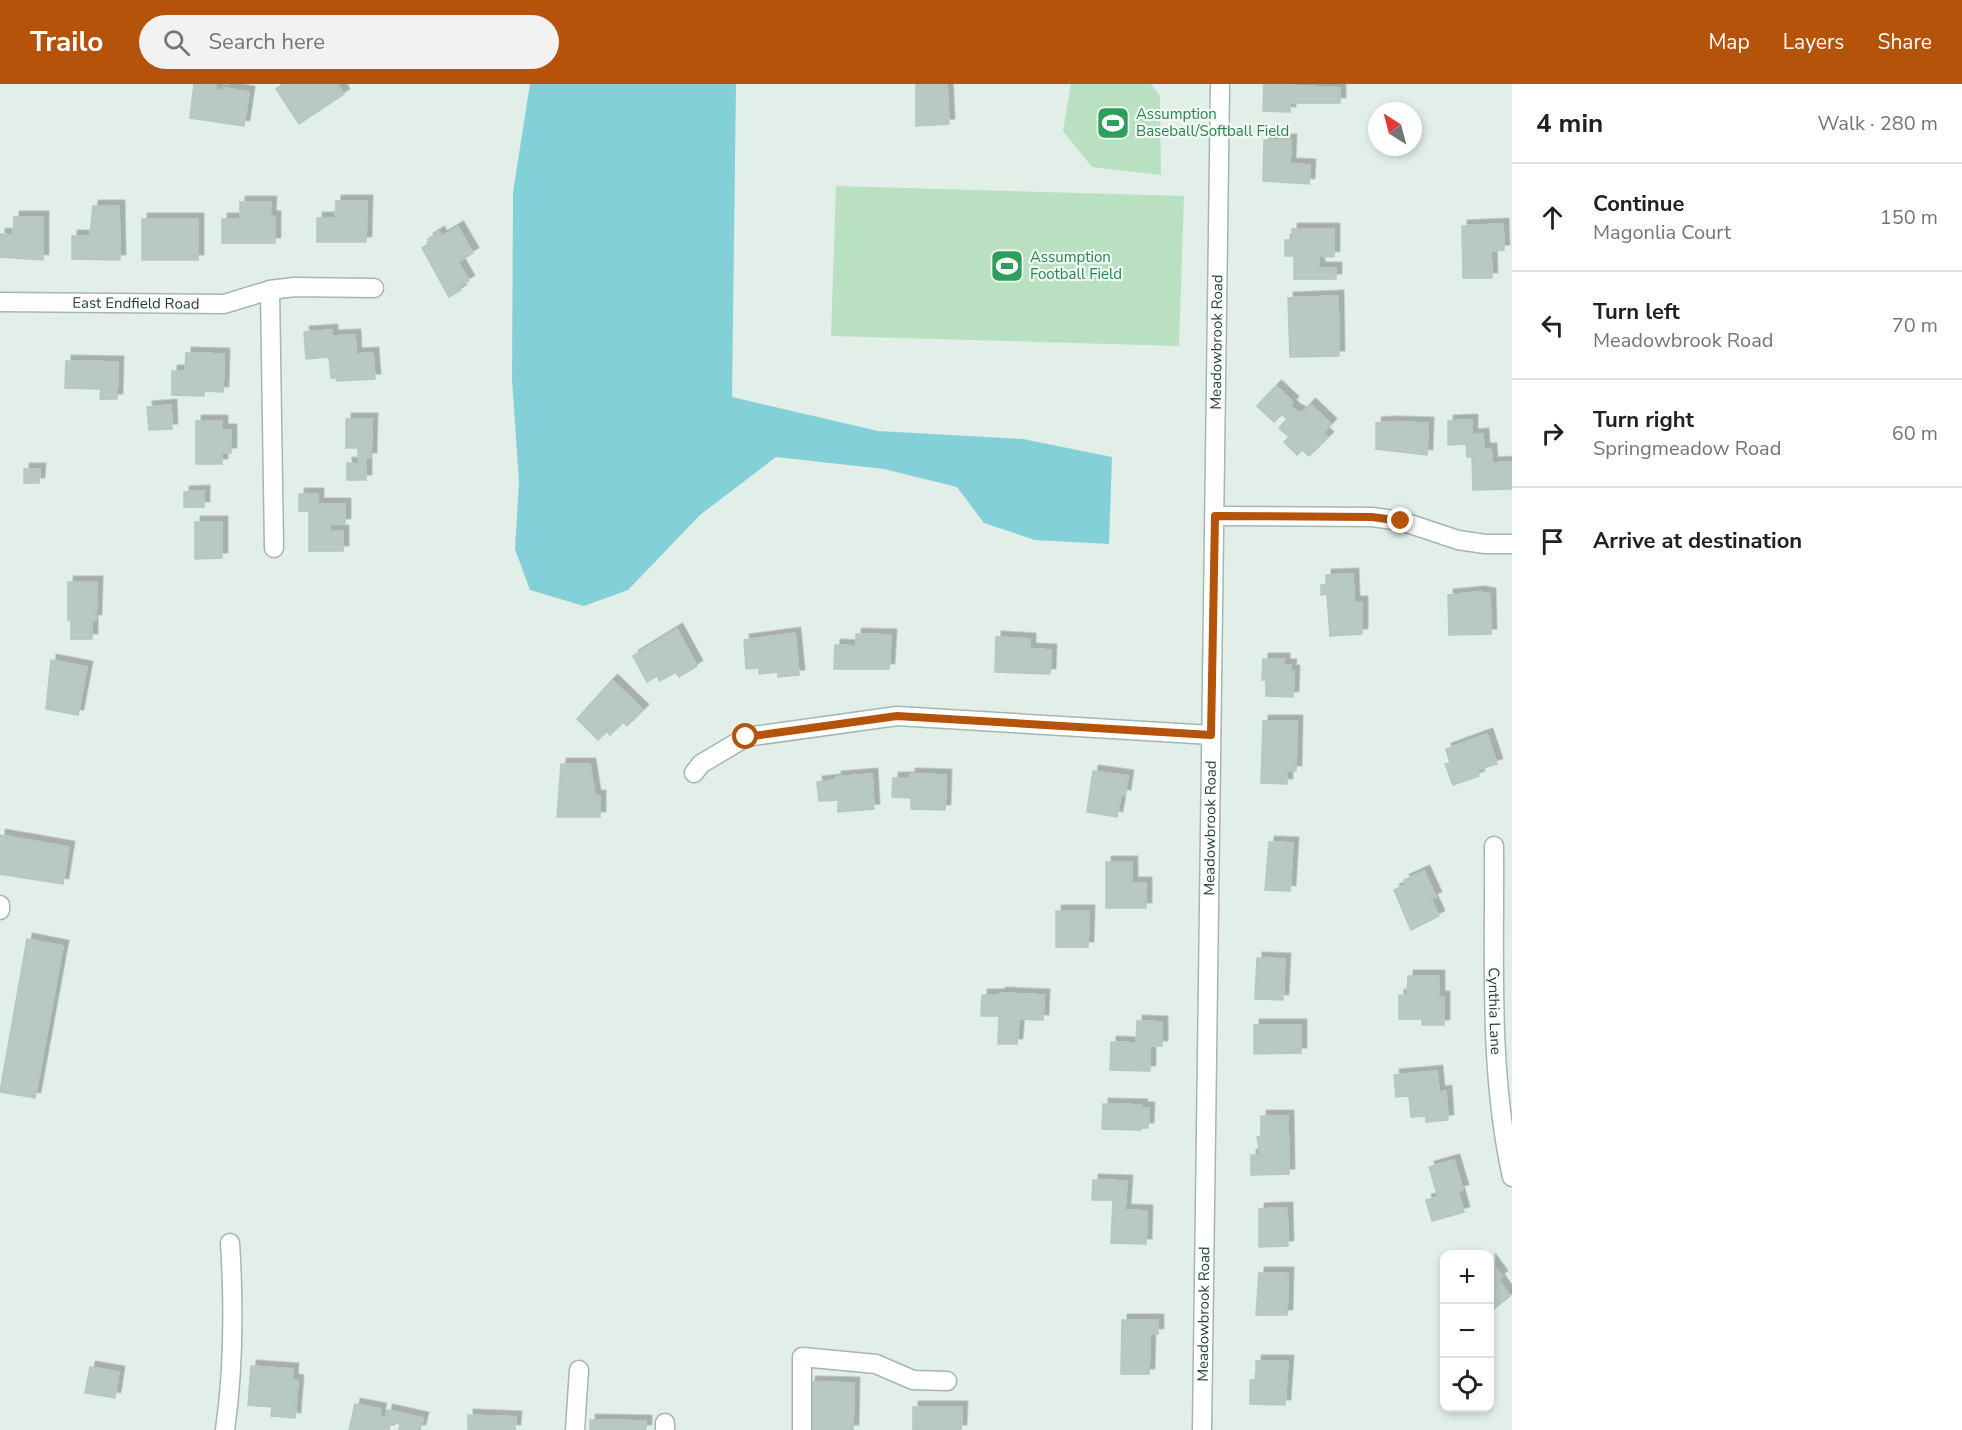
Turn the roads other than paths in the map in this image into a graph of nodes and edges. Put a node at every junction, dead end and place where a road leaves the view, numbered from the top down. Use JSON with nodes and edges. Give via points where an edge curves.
{"nodes":[{"id":1,"x":1220,"y":84,"type":"edge"},
{"id":2,"x":374,"y":288,"type":"dead end"},
{"id":3,"x":270,"y":290,"type":"junction"},
{"id":4,"x":0,"y":302,"type":"edge"},
{"id":5,"x":1215,"y":516,"type":"junction"},
{"id":6,"x":1512,"y":544,"type":"edge"},
{"id":7,"x":274,"y":548,"type":"dead end"},
{"id":8,"x":1211,"y":735,"type":"junction"},
{"id":9,"x":694,"y":773,"type":"dead end"},
{"id":10,"x":1494,"y":846,"type":"dead end"},
{"id":11,"x":0,"y":904,"type":"edge"},
{"id":12,"x":0,"y":910,"type":"edge"},
{"id":13,"x":1512,"y":1177,"type":"edge"},
{"id":14,"x":230,"y":1243,"type":"dead end"},
{"id":15,"x":579,"y":1370,"type":"dead end"},
{"id":16,"x":947,"y":1381,"type":"dead end"},
{"id":17,"x":225,"y":1430,"type":"edge"},
{"id":18,"x":575,"y":1430,"type":"edge"},
{"id":19,"x":802,"y":1430,"type":"edge"},
{"id":20,"x":1202,"y":1430,"type":"edge"}],
"edges":[{"from":1,"to":5,"type":"street","name":"Meadowbrook Road"},
{"from":2,"to":3,"type":"street","name":"East Endfield Road"},
{"from":3,"to":4,"type":"street","name":"East Endfield Road","via":[[225,304]]},
{"from":3,"to":7,"type":"street"},
{"from":5,"to":6,"type":"street","via":[[1372,517],[1401,521],[1458,540]]},
{"from":5,"to":8,"type":"street","name":"Meadowbrook Road"},
{"from":8,"to":9,"type":"street","via":[[897,716],[746,737],[701,764]]},
{"from":8,"to":20,"type":"street","name":"Meadowbrook Road"},
{"from":10,"to":13,"type":"street","name":"Cynthia Lane","via":[[1496,1056]]},
{"from":11,"to":12,"type":"street"},
{"from":14,"to":17,"type":"street","via":[[234,1337]]},
{"from":15,"to":18,"type":"street"},
{"from":16,"to":19,"type":"street","via":[[913,1380],[876,1364],[802,1357]]}]}
